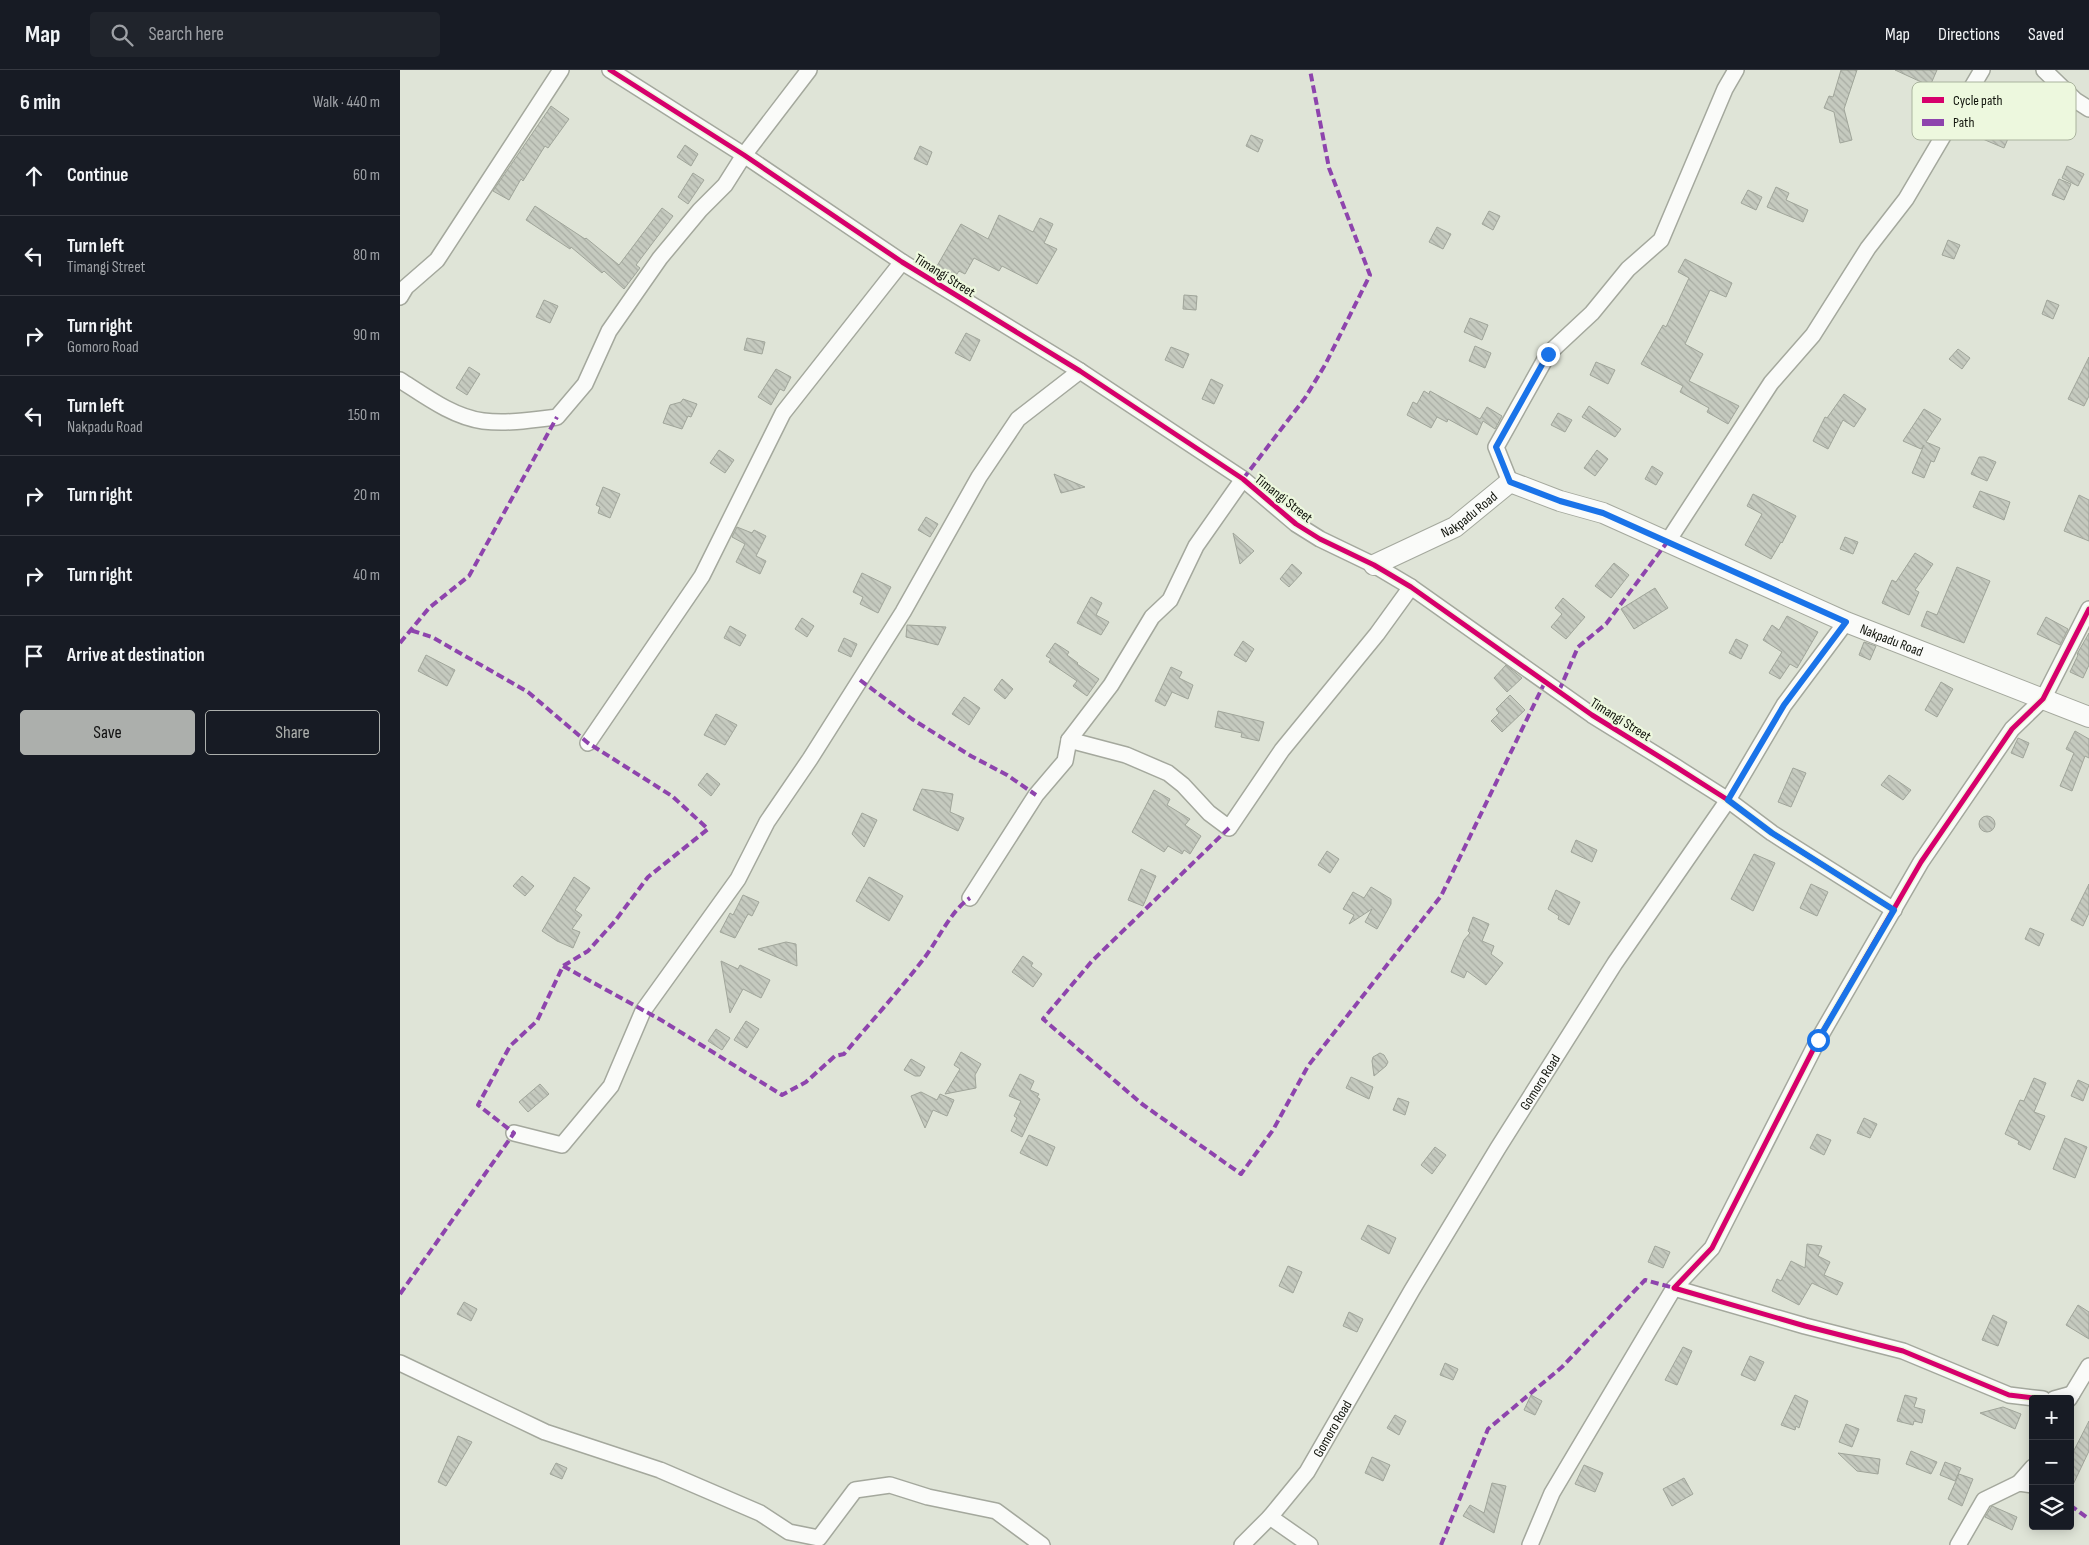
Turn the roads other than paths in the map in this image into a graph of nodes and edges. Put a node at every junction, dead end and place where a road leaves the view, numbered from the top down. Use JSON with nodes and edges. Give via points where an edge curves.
{"nodes":[{"id":1,"x":561,"y":70,"type":"edge"},
{"id":2,"x":610,"y":70,"type":"edge"},
{"id":3,"x":809,"y":70,"type":"edge"},
{"id":4,"x":1736,"y":70,"type":"edge"},
{"id":5,"x":1982,"y":70,"type":"edge"},
{"id":6,"x":2044,"y":70,"type":"edge"},
{"id":7,"x":1975,"y":82,"type":"edge"},
{"id":8,"x":2056,"y":82,"type":"edge"},
{"id":9,"x":2076,"y":101,"type":"edge"},
{"id":10,"x":2089,"y":109,"type":"edge"},
{"id":11,"x":1940,"y":140,"type":"edge"},
{"id":12,"x":744,"y":154,"type":"junction"},
{"id":13,"x":902,"y":262,"type":"junction"},
{"id":14,"x":400,"y":297,"type":"edge"},
{"id":15,"x":1080,"y":371,"type":"junction"},
{"id":16,"x":400,"y":380,"type":"edge"},
{"id":17,"x":1243,"y":479,"type":"junction"},
{"id":18,"x":1510,"y":482,"type":"junction"},
{"id":19,"x":1668,"y":541,"type":"junction"},
{"id":20,"x":1374,"y":565,"type":"junction"},
{"id":21,"x":1411,"y":587,"type":"junction"},
{"id":22,"x":2089,"y":609,"type":"edge"},
{"id":23,"x":1846,"y":622,"type":"junction"},
{"id":24,"x":2043,"y":699,"type":"junction"},
{"id":25,"x":2089,"y":718,"type":"edge"},
{"id":26,"x":1069,"y":740,"type":"junction"},
{"id":27,"x":588,"y":743,"type":"dead end"},
{"id":28,"x":1728,"y":800,"type":"junction"},
{"id":29,"x":970,"y":898,"type":"dead end"},
{"id":30,"x":1894,"y":910,"type":"junction"},
{"id":31,"x":514,"y":1133,"type":"dead end"},
{"id":32,"x":1674,"y":1288,"type":"junction"},
{"id":33,"x":400,"y":1363,"type":"edge"},
{"id":34,"x":2089,"y":1366,"type":"edge"},
{"id":35,"x":2071,"y":1395,"type":"edge"},
{"id":36,"x":2029,"y":1397,"type":"edge"},
{"id":37,"x":2026,"y":1484,"type":"edge"},
{"id":38,"x":1270,"y":1517,"type":"junction"},
{"id":39,"x":1042,"y":1545,"type":"edge"},
{"id":40,"x":1242,"y":1545,"type":"edge"},
{"id":41,"x":1310,"y":1545,"type":"edge"},
{"id":42,"x":1530,"y":1545,"type":"edge"},
{"id":43,"x":1958,"y":1545,"type":"edge"}],
"edges":[{"from":1,"to":14,"type":"street","via":[[437,260],[406,287]]},
{"from":2,"to":12,"type":"street","name":"Timangi Street"},
{"from":3,"to":12,"type":"street"},
{"from":4,"to":18,"type":"street","via":[[1661,240],[1628,269],[1592,313],[1548,354],[1496,447]]},
{"from":5,"to":7,"type":"street"},
{"from":6,"to":8,"type":"street"},
{"from":9,"to":10,"type":"street"},
{"from":11,"to":19,"type":"street","via":[[1906,198],[1868,248],[1813,335],[1771,383]]},
{"from":12,"to":13,"type":"street","name":"Timangi Street"},
{"from":12,"to":16,"type":"street","via":[[725,185],[660,258],[609,331],[585,384],[557,417],[518,422],[482,421],[453,412]]},
{"from":13,"to":15,"type":"street","name":"Timangi Street"},
{"from":13,"to":27,"type":"street","via":[[783,413],[702,576]]},
{"from":15,"to":17,"type":"street","name":"Timangi Street"},
{"from":15,"to":31,"type":"street","via":[[1018,419],[979,477],[903,612],[767,822],[738,879],[643,1011],[611,1086],[562,1145]]},
{"from":17,"to":20,"type":"street","name":"Timangi Street","via":[[1304,529]]},
{"from":17,"to":26,"type":"street","via":[[1196,546],[1170,600],[1152,618],[1111,685]]},
{"from":18,"to":19,"type":"street","name":"Nakpadu Road","via":[[1603,513]]},
{"from":18,"to":20,"type":"street","name":"Nakpadu Road","via":[[1455,527]]},
{"from":19,"to":23,"type":"street","name":"Nakpadu Road"},
{"from":20,"to":21,"type":"street","name":"Timangi Street"},
{"from":21,"to":26,"type":"street","via":[[1377,634],[1282,750],[1230,828],[1209,813],[1168,773],[1126,755]]},
{"from":21,"to":28,"type":"street","name":"Timangi Street","via":[[1592,715]]},
{"from":22,"to":24,"type":"street"},
{"from":23,"to":24,"type":"street","name":"Nakpadu Road"},
{"from":23,"to":28,"type":"street","name":"Gomoro Road","via":[[1784,705]]},
{"from":24,"to":25,"type":"street","name":"Nakpadu Road"},
{"from":24,"to":30,"type":"street","via":[[2012,729],[1921,862]]},
{"from":26,"to":29,"type":"street","via":[[1066,761],[1036,795]]},
{"from":28,"to":30,"type":"street","name":"Timangi Street","via":[[1772,833]]},
{"from":28,"to":38,"type":"street","name":"Gomoro Road","via":[[1610,971],[1412,1290],[1307,1472]]},
{"from":30,"to":32,"type":"street","via":[[1818,1040],[1712,1248]]},
{"from":32,"to":36,"type":"street","via":[[1903,1351],[2009,1395]]},
{"from":32,"to":42,"type":"street","via":[[1552,1493]]},
{"from":33,"to":39,"type":"street","via":[[545,1432],[660,1470],[760,1513],[789,1532],[819,1538],[855,1490],[890,1485],[928,1497],[996,1511]]},
{"from":34,"to":35,"type":"street"},
{"from":37,"to":43,"type":"street","via":[[1984,1500]]},
{"from":38,"to":40,"type":"street","name":"Gomoro Road"},
{"from":38,"to":41,"type":"street"}]}
